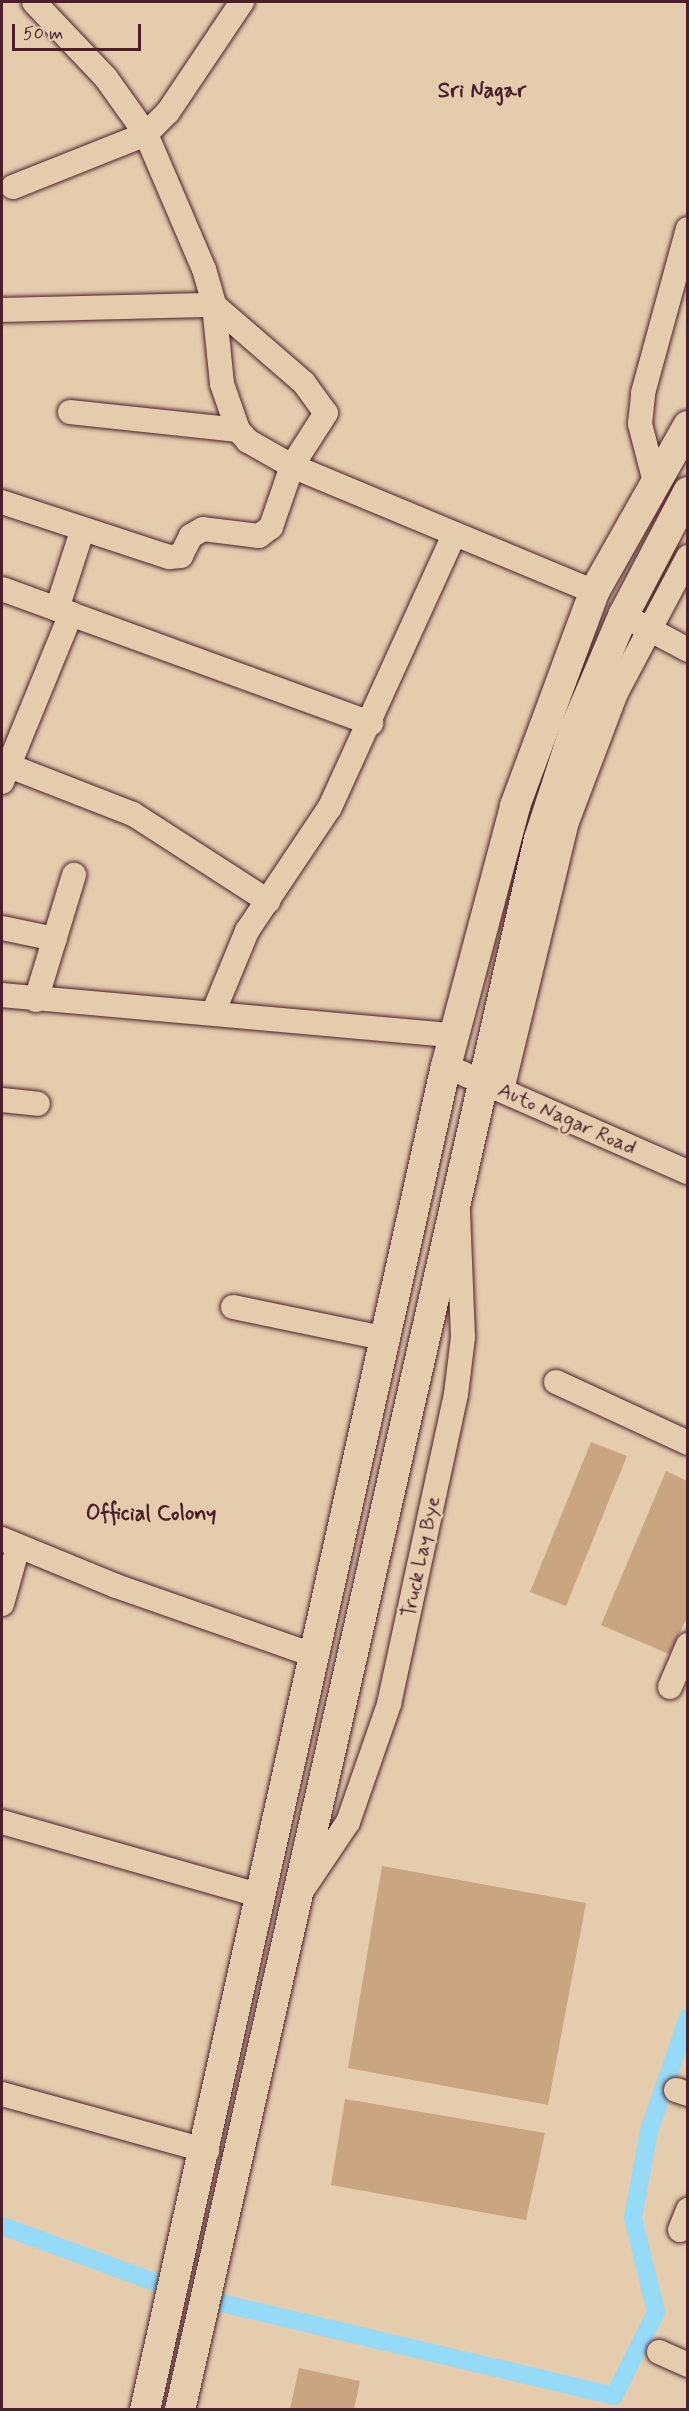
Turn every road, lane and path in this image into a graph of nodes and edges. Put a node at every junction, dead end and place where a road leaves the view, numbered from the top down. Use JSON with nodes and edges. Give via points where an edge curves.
{"nodes":[{"id":1,"x":34,"y":2,"type":"edge"},
{"id":2,"x":242,"y":2,"type":"edge"},
{"id":3,"x":146,"y":134,"type":"junction"},
{"id":4,"x":13,"y":187,"type":"dead end"},
{"id":5,"x":687,"y":229,"type":"edge"},
{"id":6,"x":214,"y":305,"type":"junction"},
{"id":7,"x":2,"y":310,"type":"edge"},
{"id":8,"x":70,"y":412,"type":"dead end"},
{"id":9,"x":687,"y":426,"type":"edge"},
{"id":10,"x":238,"y":430,"type":"junction"},
{"id":11,"x":292,"y":466,"type":"junction"},
{"id":12,"x":655,"y":482,"type":"junction"},
{"id":13,"x":687,"y":492,"type":"edge"},
{"id":14,"x":2,"y":502,"type":"edge"},
{"id":15,"x":82,"y":531,"type":"junction"},
{"id":16,"x":454,"y":535,"type":"junction"},
{"id":17,"x":687,"y":557,"type":"edge"},
{"id":18,"x":2,"y":589,"type":"edge"},
{"id":19,"x":594,"y":592,"type":"junction"},
{"id":20,"x":64,"y":611,"type":"junction"},
{"id":21,"x":636,"y":622,"type":"junction"},
{"id":22,"x":687,"y":650,"type":"edge"},
{"id":23,"x":371,"y":723,"type":"junction"},
{"id":24,"x":4,"y":773,"type":"edge"},
{"id":25,"x":74,"y":875,"type":"dead end"},
{"id":26,"x":268,"y":901,"type":"junction"},
{"id":27,"x":2,"y":928,"type":"edge"},
{"id":28,"x":55,"y":939,"type":"junction"},
{"id":29,"x":2,"y":995,"type":"edge"},
{"id":30,"x":36,"y":1000,"type":"junction"},
{"id":31,"x":214,"y":1011,"type":"junction"},
{"id":32,"x":454,"y":1035,"type":"junction"},
{"id":33,"x":446,"y":1066,"type":"junction"},
{"id":34,"x":492,"y":1086,"type":"junction"},
{"id":35,"x":2,"y":1100,"type":"edge"},
{"id":36,"x":38,"y":1104,"type":"dead end"},
{"id":37,"x":687,"y":1172,"type":"edge"},
{"id":38,"x":455,"y":1185,"type":"junction"},
{"id":39,"x":233,"y":1307,"type":"dead end"},
{"id":40,"x":388,"y":1339,"type":"junction"},
{"id":41,"x":556,"y":1382,"type":"dead end"},
{"id":42,"x":687,"y":1443,"type":"edge"},
{"id":43,"x":10,"y":1543,"type":"edge"},
{"id":44,"x":2,"y":1604,"type":"edge"},
{"id":45,"x":687,"y":1645,"type":"edge"},
{"id":46,"x":316,"y":1656,"type":"junction"},
{"id":47,"x":670,"y":1687,"type":"dead end"},
{"id":48,"x":2,"y":1822,"type":"edge"},
{"id":49,"x":262,"y":1896,"type":"junction"},
{"id":50,"x":291,"y":1906,"type":"junction"},
{"id":51,"x":2,"y":2094,"type":"edge"},
{"id":52,"x":207,"y":2151,"type":"junction"},
{"id":53,"x":659,"y":2352,"type":"dead end"},
{"id":54,"x":687,"y":2365,"type":"edge"},
{"id":55,"x":145,"y":2409,"type":"edge"},
{"id":56,"x":180,"y":2409,"type":"edge"}],
"edges":[{"from":1,"to":3,"type":"street","via":[[106,78]]},
{"from":2,"to":3,"type":"street","via":[[168,112]]},
{"from":3,"to":4,"type":"street"},
{"from":3,"to":6,"type":"street"},
{"from":5,"to":12,"type":"street","via":[[643,393],[640,424]]},
{"from":6,"to":7,"type":"street"},
{"from":6,"to":10,"type":"street","via":[[222,384]]},
{"from":6,"to":11,"type":"street","via":[[304,383],[326,413]]},
{"from":8,"to":10,"type":"street"},
{"from":9,"to":12,"type":"main road"},
{"from":10,"to":11,"type":"street"},
{"from":11,"to":15,"type":"street","via":[[274,521],[259,536],[203,529],[174,558]]},
{"from":11,"to":16,"type":"street"},
{"from":12,"to":19,"type":"main road"},
{"from":13,"to":21,"type":"main road"},
{"from":14,"to":15,"type":"street"},
{"from":15,"to":20,"type":"street"},
{"from":16,"to":19,"type":"street"},
{"from":16,"to":23,"type":"street"},
{"from":17,"to":21,"type":"street"},
{"from":18,"to":20,"type":"street"},
{"from":19,"to":32,"type":"main road","via":[[515,806]]},
{"from":20,"to":23,"type":"street"},
{"from":20,"to":24,"type":"street"},
{"from":21,"to":22,"type":"street"},
{"from":21,"to":34,"type":"main road","via":[[574,730],[539,839]]},
{"from":23,"to":26,"type":"street","via":[[330,807]]},
{"from":24,"to":26,"type":"street","via":[[134,814]]},
{"from":25,"to":28,"type":"street"},
{"from":26,"to":31,"type":"street","via":[[235,953]]},
{"from":27,"to":28,"type":"street"},
{"from":28,"to":30,"type":"street"},
{"from":29,"to":30,"type":"street"},
{"from":30,"to":31,"type":"street"},
{"from":31,"to":32,"type":"street"},
{"from":32,"to":33,"type":"main road"},
{"from":33,"to":34,"type":"street","name":"Auto Nagar Road"},
{"from":33,"to":40,"type":"main road"},
{"from":34,"to":37,"type":"street","name":"Auto Nagar Road"},
{"from":34,"to":38,"type":"main road"},
{"from":35,"to":36,"type":"street"},
{"from":38,"to":50,"type":"main road"},
{"from":38,"to":50,"type":"street","name":"Truck Lay Bye","via":[[464,1264],[464,1338],[389,1704],[348,1822]]},
{"from":39,"to":40,"type":"street"},
{"from":40,"to":46,"type":"main road"},
{"from":41,"to":42,"type":"street"},
{"from":43,"to":44,"type":"street"},
{"from":43,"to":46,"type":"street"},
{"from":45,"to":47,"type":"street"},
{"from":46,"to":49,"type":"main road"},
{"from":48,"to":49,"type":"street"},
{"from":49,"to":52,"type":"main road"},
{"from":50,"to":56,"type":"main road"},
{"from":51,"to":52,"type":"street"},
{"from":52,"to":55,"type":"main road"},
{"from":53,"to":54,"type":"street"}]}
